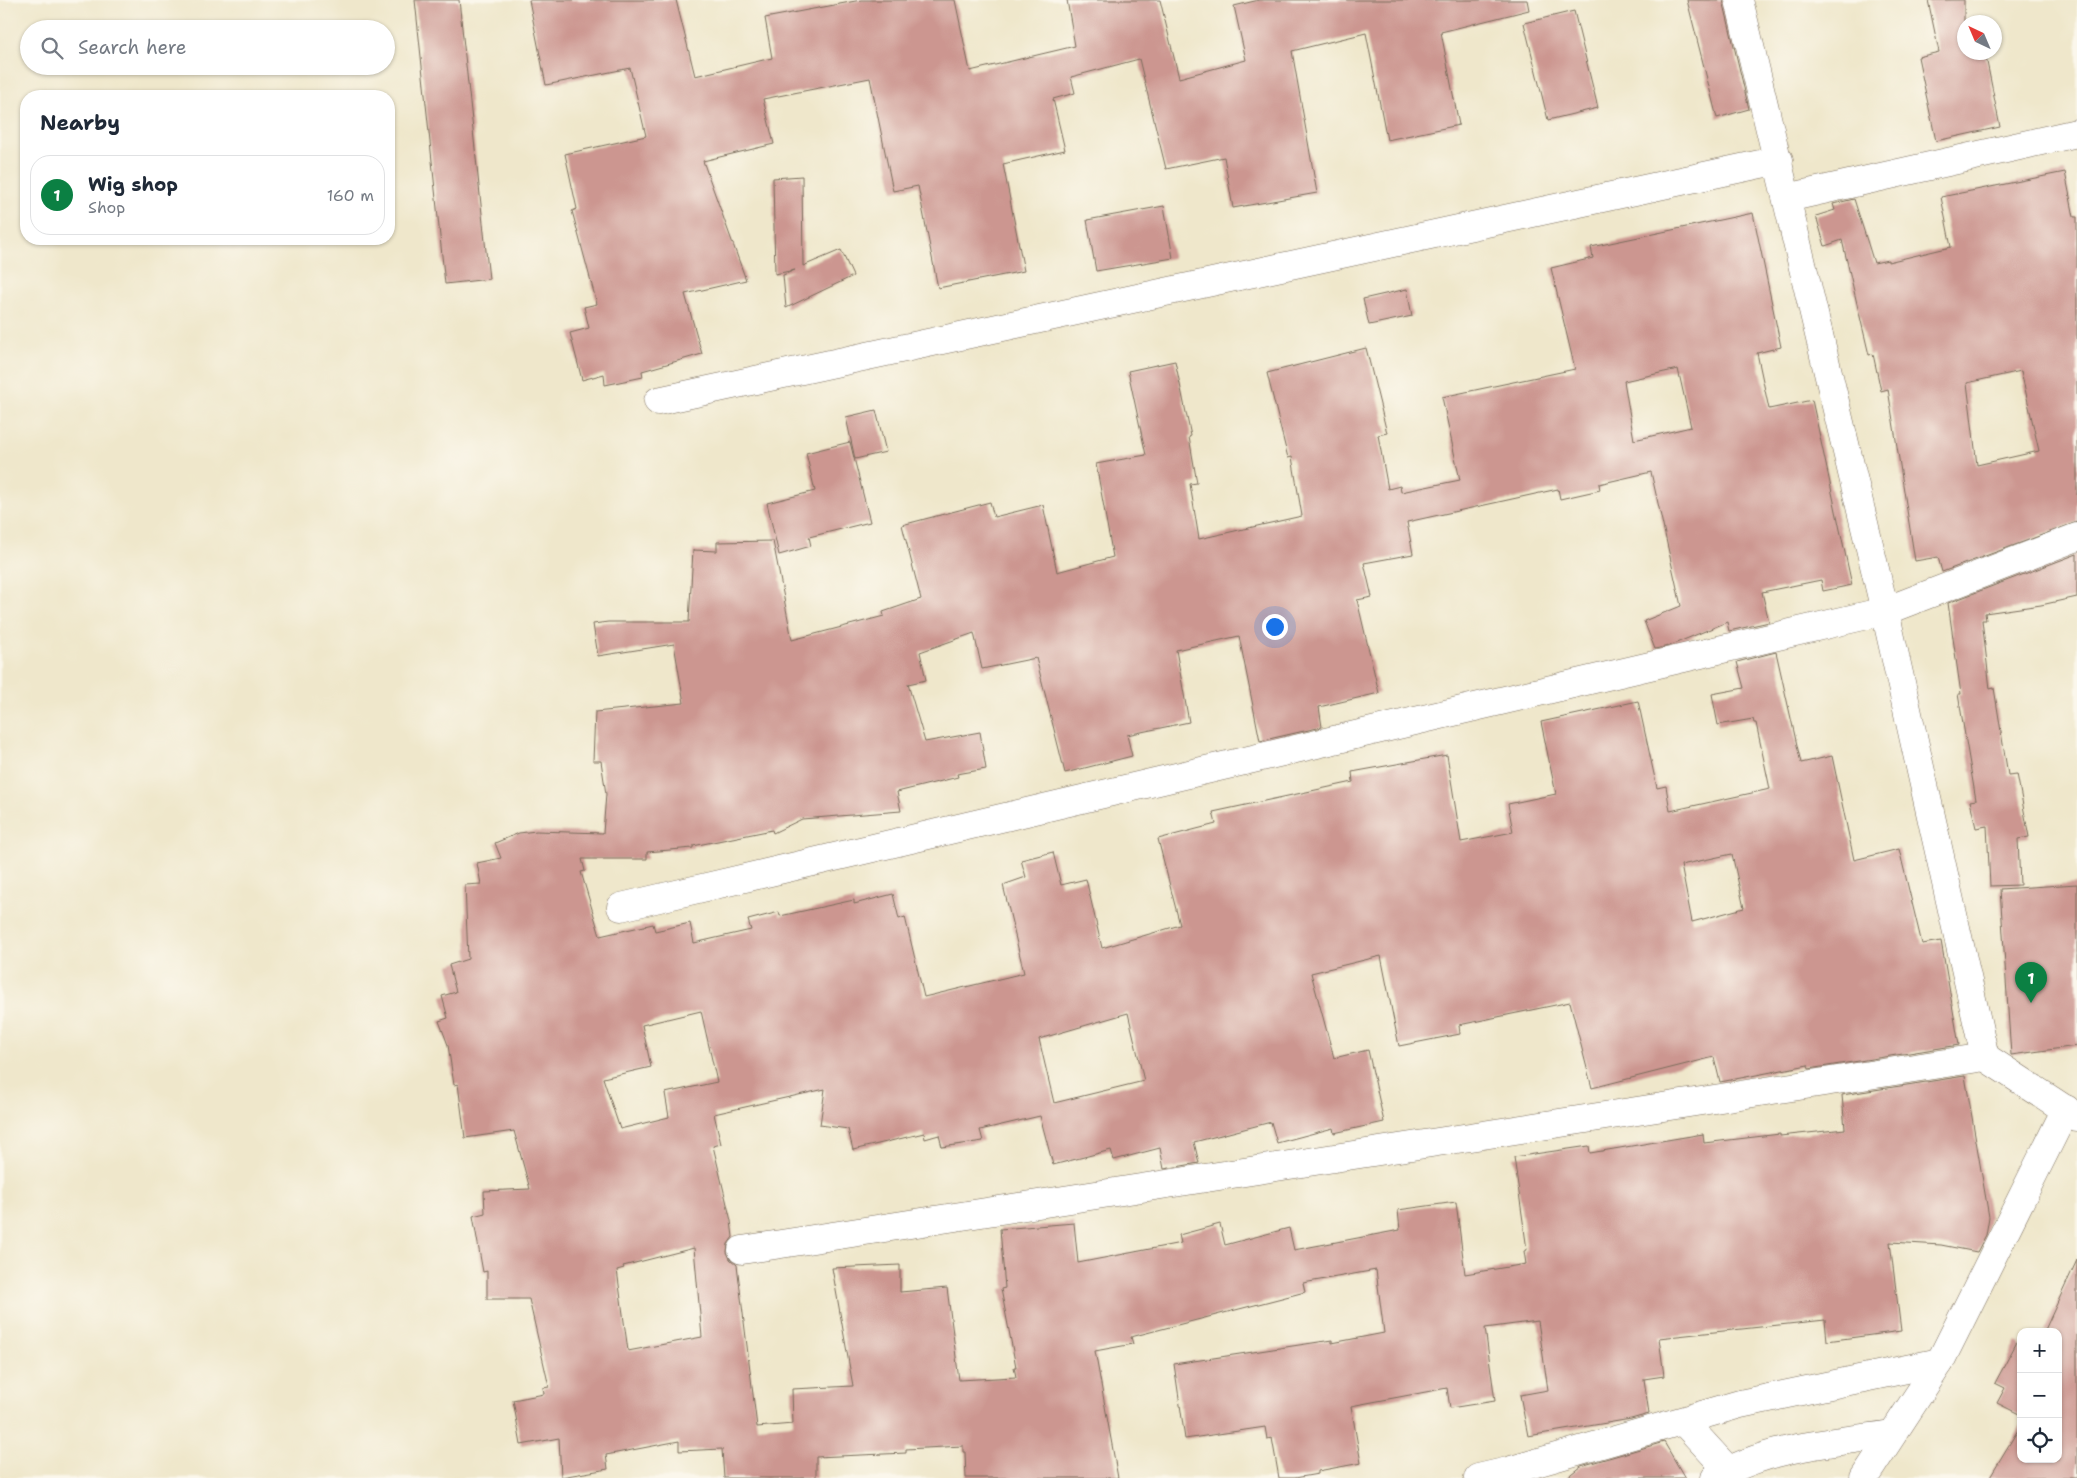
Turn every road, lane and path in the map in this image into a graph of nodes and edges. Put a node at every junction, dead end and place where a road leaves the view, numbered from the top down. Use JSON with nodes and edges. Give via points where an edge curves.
{"nodes":[{"id":1,"x":1739,"y":0,"type":"edge"},
{"id":2,"x":2077,"y":133,"type":"edge"},
{"id":3,"x":1779,"y":160,"type":"junction"},
{"id":4,"x":1787,"y":198,"type":"junction"},
{"id":5,"x":658,"y":401,"type":"dead end"},
{"id":6,"x":2077,"y":537,"type":"edge"},
{"id":7,"x":1885,"y":611,"type":"junction"},
{"id":8,"x":621,"y":907,"type":"dead end"},
{"id":9,"x":1985,"y":1057,"type":"junction"},
{"id":10,"x":2072,"y":1113,"type":"edge"},
{"id":11,"x":742,"y":1250,"type":"dead end"},
{"id":12,"x":1940,"y":1362,"type":"junction"},
{"id":13,"x":1682,"y":1421,"type":"junction"},
{"id":14,"x":1892,"y":1434,"type":"junction"},
{"id":15,"x":1722,"y":1474,"type":"edge"},
{"id":16,"x":1478,"y":1478,"type":"edge"},
{"id":17,"x":1864,"y":1478,"type":"edge"}],
"edges":[{"from":1,"to":3,"type":"street"},
{"from":2,"to":4,"type":"street"},
{"from":3,"to":4,"type":"street"},
{"from":3,"to":5,"type":"street"},
{"from":4,"to":7,"type":"street"},
{"from":6,"to":7,"type":"street"},
{"from":7,"to":8,"type":"street"},
{"from":7,"to":9,"type":"street"},
{"from":9,"to":10,"type":"street"},
{"from":9,"to":11,"type":"street"},
{"from":10,"to":12,"type":"street"},
{"from":12,"to":13,"type":"street","via":[[1740,1404]]},
{"from":12,"to":14,"type":"street"},
{"from":13,"to":15,"type":"street"},
{"from":13,"to":16,"type":"street"},
{"from":14,"to":15,"type":"street","via":[[1779,1451]]},
{"from":14,"to":17,"type":"street"}]}
